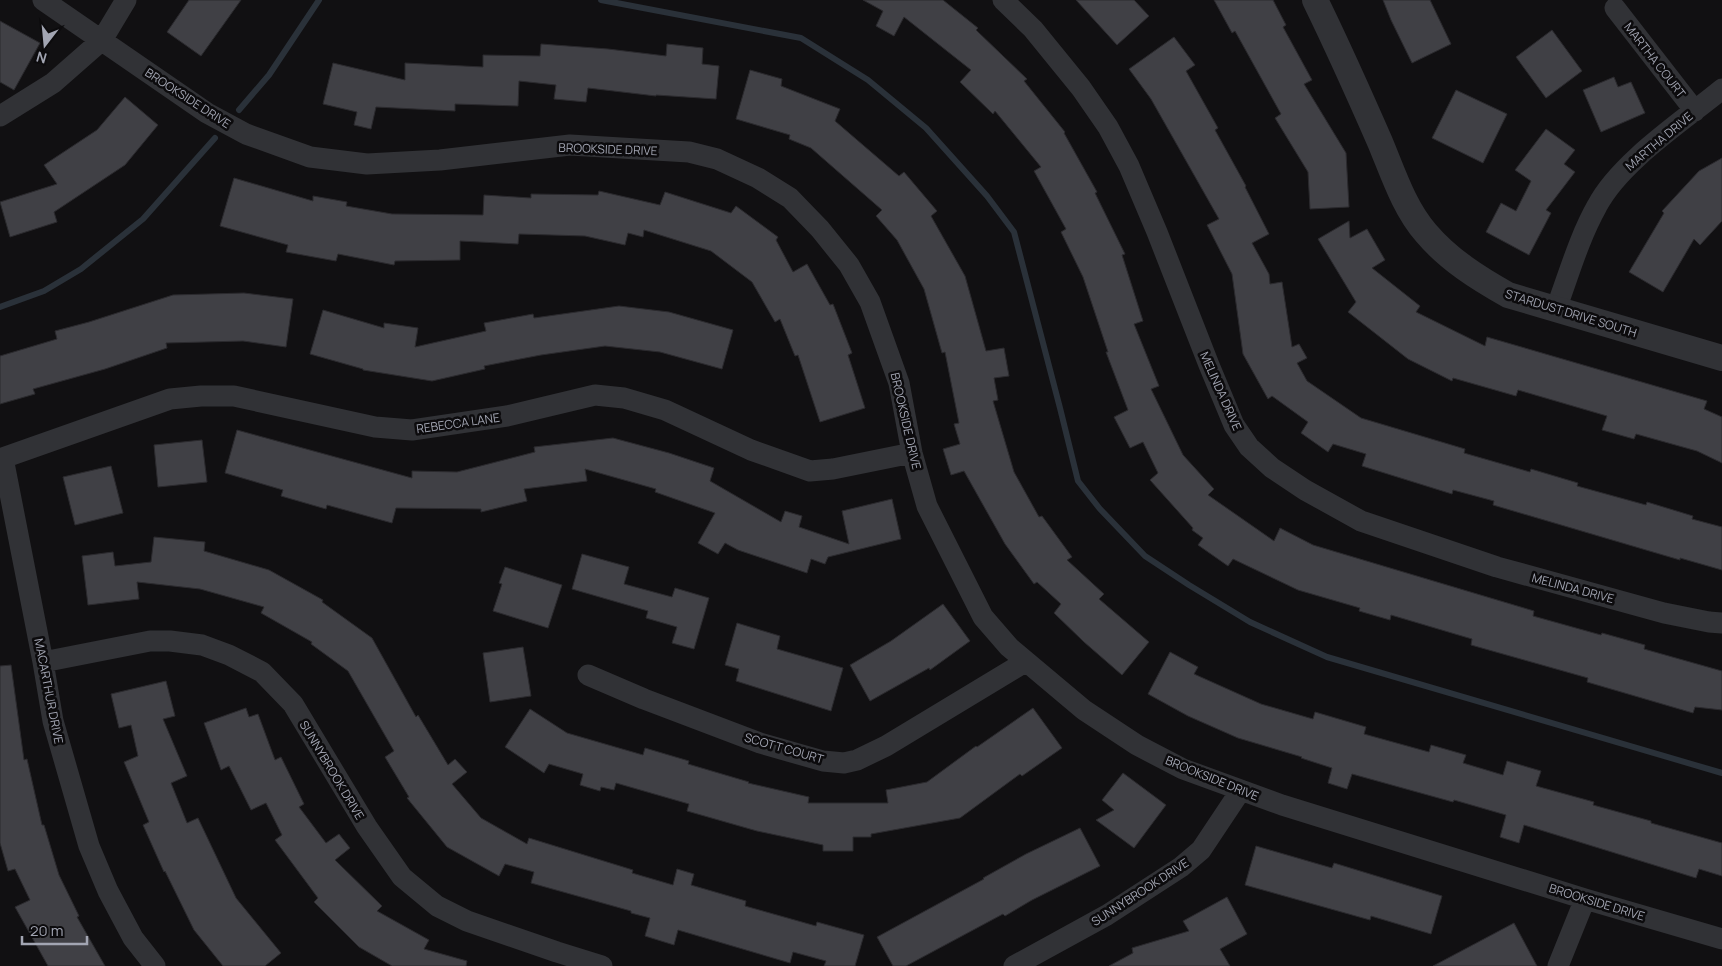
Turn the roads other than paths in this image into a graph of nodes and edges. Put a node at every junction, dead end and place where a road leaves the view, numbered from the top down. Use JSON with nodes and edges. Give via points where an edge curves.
{"nodes":[{"id":1,"x":43,"y":0,"type":"edge"},
{"id":2,"x":126,"y":0,"type":"edge"},
{"id":3,"x":1003,"y":0,"type":"edge"},
{"id":4,"x":1315,"y":0,"type":"edge"},
{"id":5,"x":1615,"y":8,"type":"dead end"},
{"id":6,"x":102,"y":40,"type":"junction"},
{"id":7,"x":1722,"y":89,"type":"edge"},
{"id":8,"x":1695,"y":112,"type":"junction"},
{"id":9,"x":0,"y":116,"type":"edge"},
{"id":10,"x":1556,"y":309,"type":"junction"},
{"id":11,"x":1722,"y":358,"type":"edge"},
{"id":12,"x":912,"y":453,"type":"junction"},
{"id":13,"x":1,"y":458,"type":"edge"},
{"id":14,"x":1722,"y":623,"type":"edge"},
{"id":15,"x":43,"y":662,"type":"junction"},
{"id":16,"x":1025,"y":662,"type":"junction"},
{"id":17,"x":588,"y":675,"type":"dead end"},
{"id":18,"x":1241,"y":790,"type":"junction"},
{"id":19,"x":1585,"y":899,"type":"junction"},
{"id":20,"x":1722,"y":939,"type":"edge"},
{"id":21,"x":155,"y":966,"type":"edge"},
{"id":22,"x":602,"y":966,"type":"edge"},
{"id":23,"x":1014,"y":966,"type":"edge"},
{"id":24,"x":1558,"y":966,"type":"edge"}],
"edges":[{"from":1,"to":6,"type":"street","name":"BROOKSIDE DRIVE"},
{"from":2,"to":6,"type":"street"},
{"from":3,"to":14,"type":"street","name":"MELINDA DRIVE","via":[[1033,29],[1108,127],[1154,224],[1234,425],[1249,447],[1272,468],[1361,521],[1488,564],[1664,613]]},
{"from":4,"to":10,"type":"street","name":"STARDUST DRIVE SOUTH","via":[[1342,53],[1408,206],[1425,232],[1447,255],[1477,278],[1508,295]]},
{"from":5,"to":8,"type":"street","name":"MARTHA COURT"},
{"from":6,"to":9,"type":"street","via":[[53,83]]},
{"from":6,"to":12,"type":"street","name":"BROOKSIDE DRIVE","via":[[208,113],[246,134],[310,157],[367,164],[440,160],[570,145],[689,152],[717,159],[758,178],[790,198],[820,229],[849,265],[870,302],[899,383]]},
{"from":7,"to":8,"type":"street","name":"MARTHA DRIVE"},
{"from":8,"to":10,"type":"street","name":"MARTHA DRIVE","via":[[1638,156],[1609,187],[1580,242]]},
{"from":10,"to":11,"type":"street","name":"STARDUST DRIVE SOUTH"},
{"from":12,"to":13,"type":"street","name":"REBECCA LANE","via":[[810,471],[751,450],[665,410],[624,398],[595,395],[506,416],[412,430],[375,427],[234,396],[201,396],[170,398]]},
{"from":12,"to":16,"type":"street","name":"BROOKSIDE DRIVE","via":[[927,506],[983,617]]},
{"from":13,"to":15,"type":"street","name":"MACARTHUR DRIVE"},
{"from":15,"to":21,"type":"street","name":"MACARTHUR DRIVE","via":[[53,721],[89,846],[133,938]]},
{"from":15,"to":22,"type":"street","name":"SUNNYBROOK DRIVE","via":[[170,641],[202,645],[262,672],[293,704],[367,827],[402,877],[437,906],[467,921]]},
{"from":16,"to":17,"type":"street","name":"SCOTT COURT","via":[[886,746],[844,763],[823,761],[760,743]]},
{"from":16,"to":18,"type":"street","name":"BROOKSIDE DRIVE","via":[[1084,710],[1137,745],[1183,769]]},
{"from":18,"to":19,"type":"street","name":"BROOKSIDE DRIVE"},
{"from":18,"to":23,"type":"street","name":"SUNNYBROOK DRIVE","via":[[1201,850],[1181,867],[1107,915]]},
{"from":19,"to":20,"type":"street","name":"BROOKSIDE DRIVE"},
{"from":19,"to":24,"type":"street"}]}
